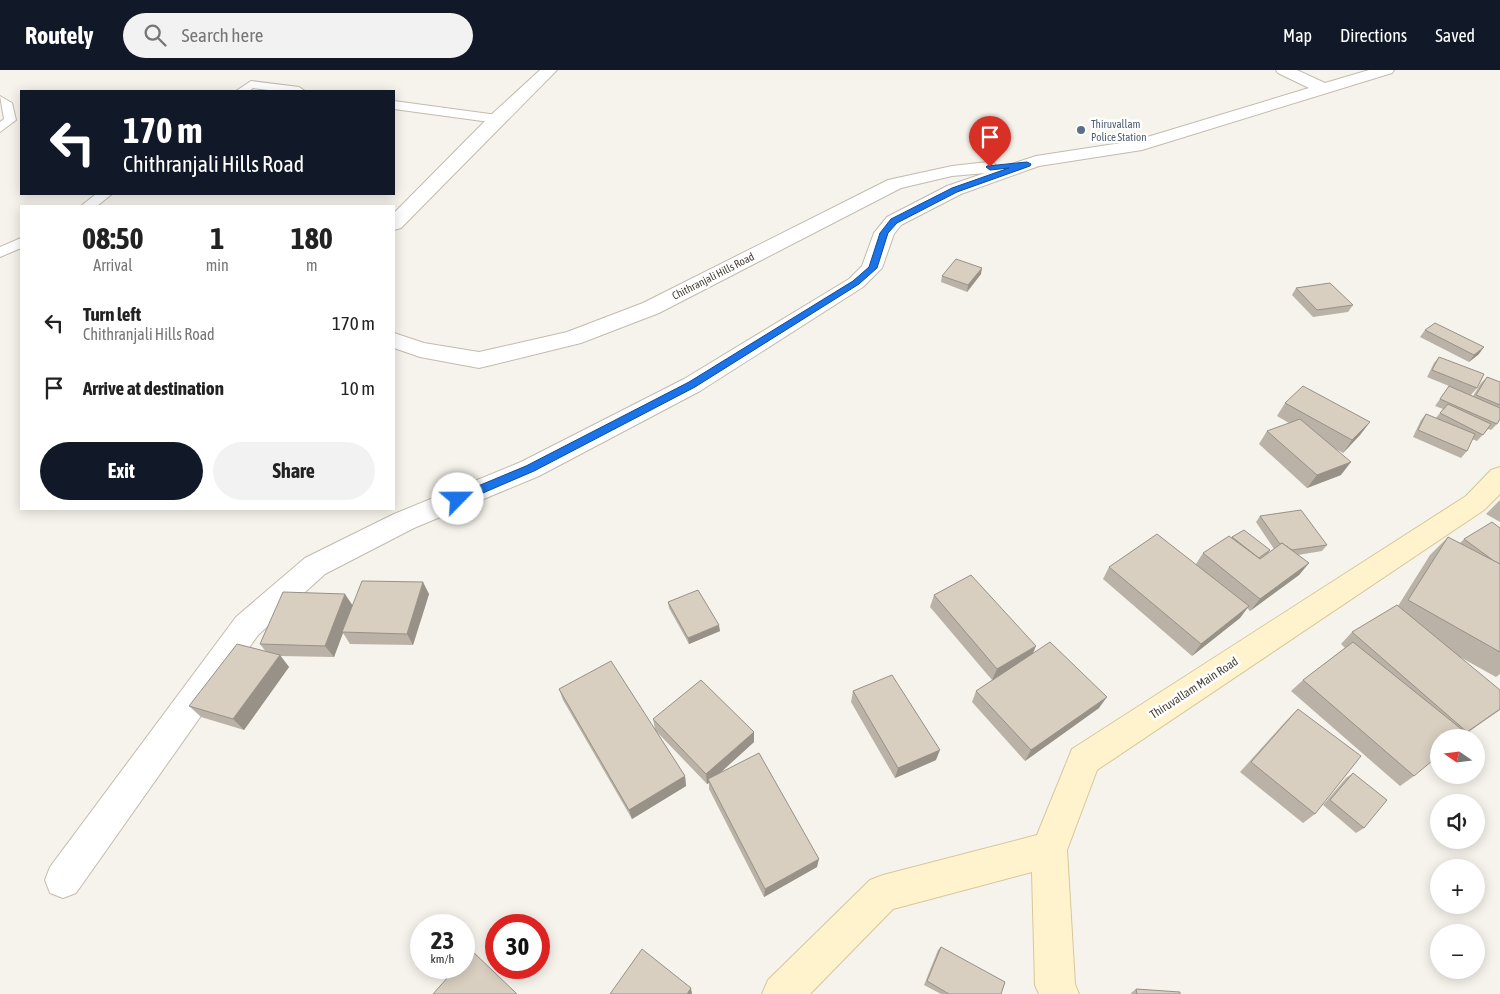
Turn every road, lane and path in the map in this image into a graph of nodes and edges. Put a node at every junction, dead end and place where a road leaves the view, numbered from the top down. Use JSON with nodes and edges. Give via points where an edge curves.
{"nodes":[{"id":1,"x":549,"y":70,"type":"edge"},
{"id":2,"x":1284,"y":70,"type":"edge"},
{"id":3,"x":1386,"y":70,"type":"edge"},
{"id":4,"x":1324,"y":89,"type":"junction"},
{"id":5,"x":243,"y":90,"type":"edge"},
{"id":6,"x":292,"y":90,"type":"edge"},
{"id":7,"x":0,"y":100,"type":"edge"},
{"id":8,"x":395,"y":105,"type":"edge"},
{"id":9,"x":497,"y":119,"type":"junction"},
{"id":10,"x":0,"y":128,"type":"edge"},
{"id":11,"x":1027,"y":164,"type":"junction"},
{"id":12,"x":103,"y":195,"type":"edge"},
{"id":13,"x":89,"y":205,"type":"edge"},
{"id":14,"x":395,"y":223,"type":"edge"},
{"id":15,"x":20,"y":243,"type":"edge"},
{"id":16,"x":0,"y":253,"type":"edge"},
{"id":17,"x":395,"y":340,"type":"edge"},
{"id":18,"x":1500,"y":476,"type":"edge"},
{"id":19,"x":1049,"y":850,"type":"junction"},
{"id":20,"x":63,"y":880,"type":"dead end"},
{"id":21,"x":782,"y":994,"type":"edge"},
{"id":22,"x":1059,"y":994,"type":"edge"}],
"edges":[{"from":1,"to":9,"type":"street"},
{"from":2,"to":4,"type":"street"},
{"from":3,"to":4,"type":"street"},
{"from":4,"to":11,"type":"street","via":[[1136,146]]},
{"from":5,"to":6,"type":"lane","via":[[251,84]]},
{"from":7,"to":10,"type":"lane","via":[[6,103],[10,120]]},
{"from":8,"to":9,"type":"lane"},
{"from":9,"to":14,"type":"street"},
{"from":11,"to":17,"type":"street","name":"Chithranjali Hills Road","via":[[952,170],[896,184],[651,308],[573,338],[479,360],[420,350]]},
{"from":11,"to":20,"type":"street","via":[[954,190],[894,221],[884,233],[872,268],[856,283],[692,385],[530,468],[404,521],[315,566],[247,626]]},
{"from":12,"to":13,"type":"lane"},
{"from":15,"to":16,"type":"lane"},
{"from":18,"to":19,"type":"main road","name":"Thiruvallam Main Road","via":[[1475,503],[1084,760]]},
{"from":19,"to":21,"type":"main road","via":[[882,893]]},
{"from":19,"to":22,"type":"main road","name":"Thiruvallam Main Road"}]}
